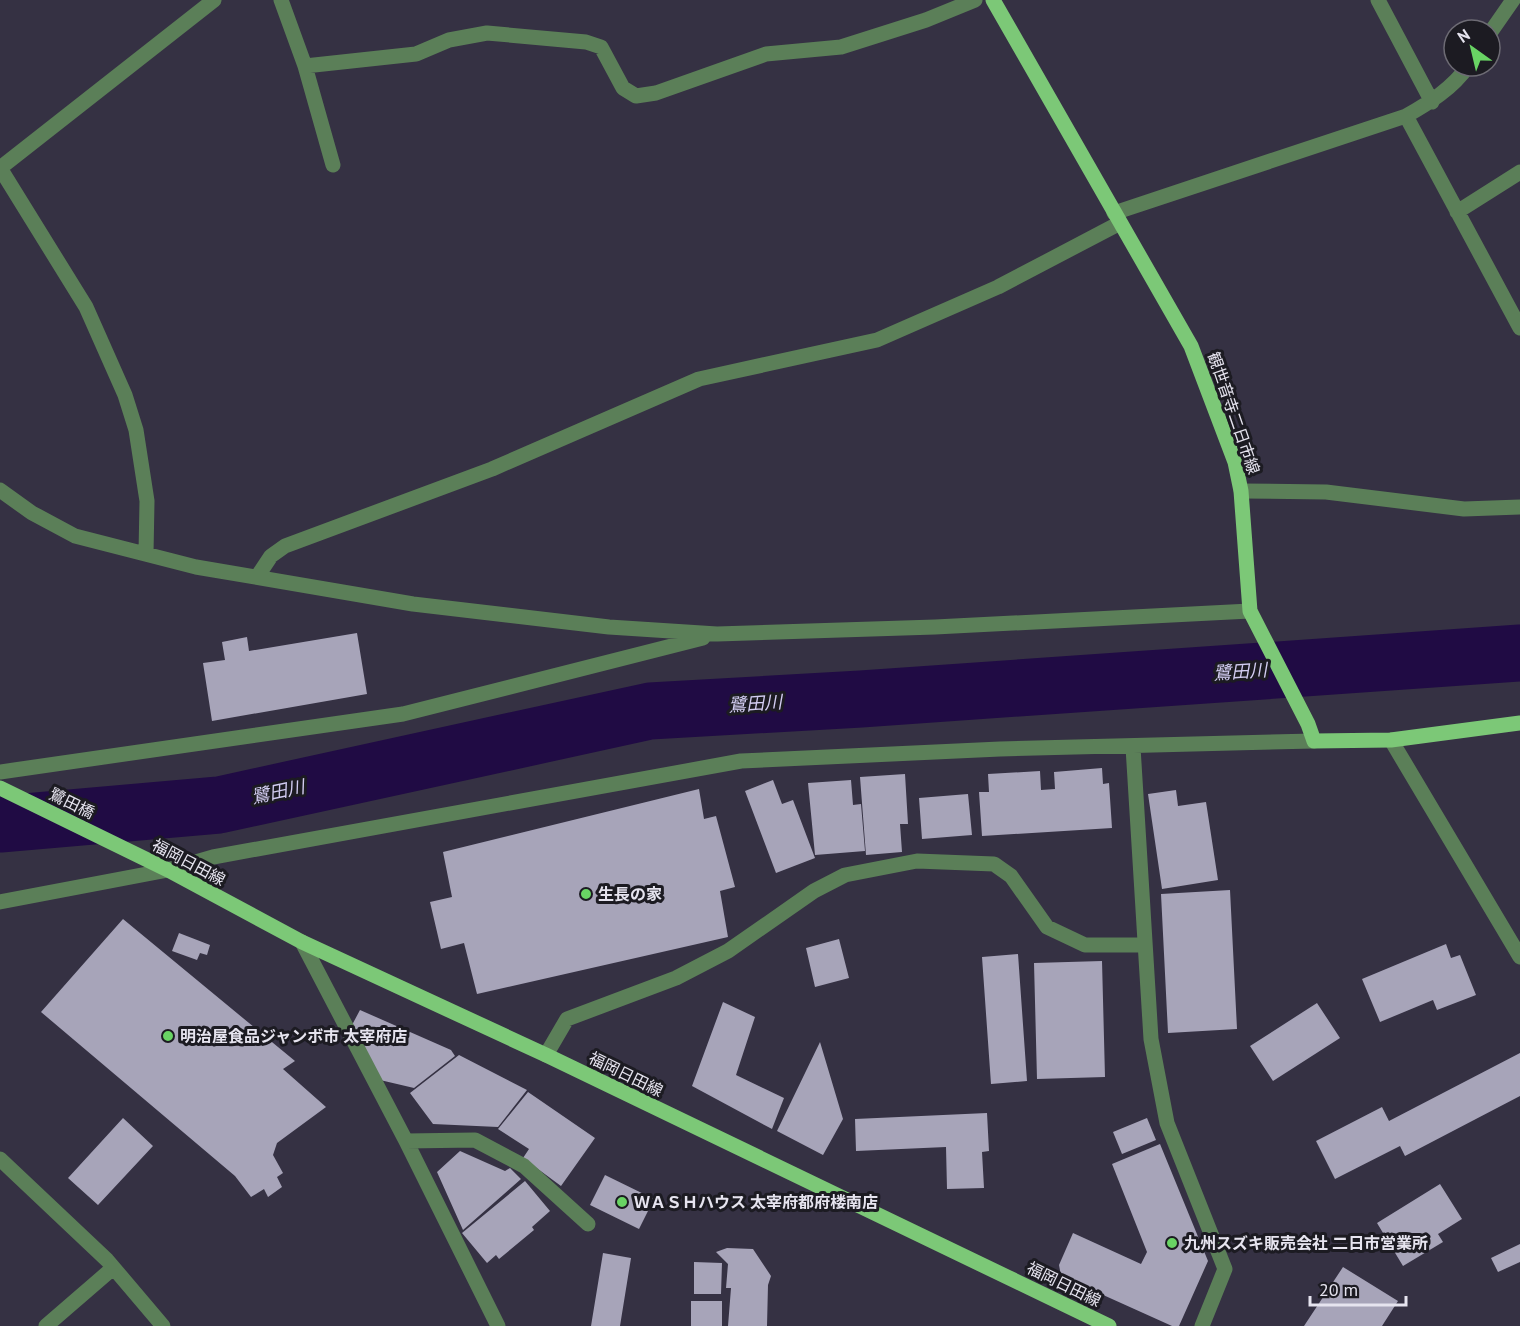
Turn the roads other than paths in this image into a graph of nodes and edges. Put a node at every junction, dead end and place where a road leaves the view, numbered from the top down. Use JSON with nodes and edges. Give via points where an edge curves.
{"nodes":[{"id":1,"x":214,"y":0,"type":"edge"},
{"id":2,"x":281,"y":0,"type":"edge"},
{"id":3,"x":975,"y":0,"type":"edge"},
{"id":4,"x":993,"y":0,"type":"edge"},
{"id":5,"x":1378,"y":0,"type":"edge"},
{"id":6,"x":1513,"y":0,"type":"edge"},
{"id":7,"x":1500,"y":18,"type":"edge"},
{"id":8,"x":305,"y":66,"type":"junction"},
{"id":9,"x":1459,"y":78,"type":"edge"},
{"id":10,"x":1432,"y":102,"type":"junction"},
{"id":11,"x":1406,"y":116,"type":"junction"},
{"id":12,"x":333,"y":165,"type":"dead end"},
{"id":13,"x":0,"y":168,"type":"edge"},
{"id":14,"x":1520,"y":171,"type":"edge"},
{"id":15,"x":1457,"y":212,"type":"junction"},
{"id":16,"x":1117,"y":218,"type":"junction"},
{"id":17,"x":1520,"y":328,"type":"edge"},
{"id":18,"x":0,"y":490,"type":"edge"},
{"id":19,"x":1241,"y":491,"type":"junction"},
{"id":20,"x":1520,"y":507,"type":"edge"},
{"id":21,"x":146,"y":554,"type":"junction"},
{"id":22,"x":257,"y":577,"type":"junction"},
{"id":23,"x":1250,"y":611,"type":"junction"},
{"id":24,"x":717,"y":634,"type":"junction"},
{"id":25,"x":1520,"y":723,"type":"edge"},
{"id":26,"x":1391,"y":740,"type":"junction"},
{"id":27,"x":1314,"y":741,"type":"junction"},
{"id":28,"x":1133,"y":747,"type":"junction"},
{"id":29,"x":0,"y":772,"type":"edge"},
{"id":30,"x":0,"y":788,"type":"edge"},
{"id":31,"x":129,"y":851,"type":"joint"},
{"id":32,"x":168,"y":870,"type":"junction"},
{"id":33,"x":0,"y":903,"type":"edge"},
{"id":34,"x":302,"y":942,"type":"junction"},
{"id":35,"x":1143,"y":945,"type":"junction"},
{"id":36,"x":1520,"y":957,"type":"edge"},
{"id":37,"x":546,"y":1055,"type":"junction"},
{"id":38,"x":406,"y":1141,"type":"junction"},
{"id":39,"x":0,"y":1159,"type":"edge"},
{"id":40,"x":588,"y":1224,"type":"dead end"},
{"id":41,"x":113,"y":1268,"type":"junction"},
{"id":42,"x":1092,"y":1322,"type":"edge"},
{"id":43,"x":46,"y":1326,"type":"edge"},
{"id":44,"x":163,"y":1326,"type":"edge"},
{"id":45,"x":498,"y":1326,"type":"edge"},
{"id":46,"x":1109,"y":1326,"type":"edge"},
{"id":47,"x":1202,"y":1326,"type":"edge"}],
"edges":[{"from":1,"to":13,"type":"street"},
{"from":2,"to":8,"type":"street"},
{"from":3,"to":8,"type":"street","via":[[841,47],[766,54],[656,93],[636,96],[623,88],[601,47],[487,33],[449,40],[416,54]]},
{"from":4,"to":16,"type":"main road","name":"観世音寺二日市線"},
{"from":5,"to":10,"type":"street"},
{"from":6,"to":7,"type":"street"},
{"from":8,"to":12,"type":"street"},
{"from":9,"to":10,"type":"street"},
{"from":10,"to":11,"type":"street"},
{"from":11,"to":15,"type":"street"},
{"from":11,"to":16,"type":"street"},
{"from":13,"to":21,"type":"street","via":[[86,307],[125,395],[136,430],[147,501]]},
{"from":14,"to":15,"type":"street"},
{"from":15,"to":17,"type":"street"},
{"from":16,"to":19,"type":"main road","name":"観世音寺二日市線","via":[[1191,346],[1235,462]]},
{"from":16,"to":22,"type":"street","via":[[998,287],[877,340],[699,378],[492,469],[285,546],[271,556]]},
{"from":18,"to":21,"type":"street","via":[[75,536]]},
{"from":19,"to":20,"type":"street","via":[[1326,492],[1464,509]]},
{"from":19,"to":23,"type":"main road","name":"観世音寺二日市線"},
{"from":21,"to":22,"type":"street"},
{"from":22,"to":24,"type":"street","via":[[412,604],[609,627]]},
{"from":23,"to":24,"type":"street"},
{"from":23,"to":27,"type":"main road","name":"観世音寺二日市線"},
{"from":24,"to":29,"type":"street","via":[[402,714]]},
{"from":25,"to":26,"type":"main road"},
{"from":26,"to":27,"type":"main road"},
{"from":26,"to":36,"type":"street"},
{"from":27,"to":28,"type":"street"},
{"from":28,"to":32,"type":"street","via":[[741,761],[213,857]]},
{"from":28,"to":35,"type":"street"},
{"from":30,"to":31,"type":"main road","name":"鷺田橋"},
{"from":31,"to":32,"type":"main road","name":"福岡日田線"},
{"from":32,"to":33,"type":"street"},
{"from":32,"to":34,"type":"main road","name":"福岡日田線"},
{"from":34,"to":37,"type":"main road","name":"福岡日田線"},
{"from":34,"to":38,"type":"street"},
{"from":35,"to":37,"type":"street","via":[[1085,945],[1047,927],[1011,876],[994,864],[917,861],[846,875],[814,891],[728,951],[676,978],[567,1019]]},
{"from":35,"to":47,"type":"street","via":[[1151,1039],[1167,1124],[1226,1269]]},
{"from":37,"to":42,"type":"main road","name":"福岡日田線"},
{"from":38,"to":40,"type":"street","via":[[475,1140],[524,1166]]},
{"from":38,"to":45,"type":"street"},
{"from":39,"to":41,"type":"street"},
{"from":41,"to":43,"type":"street"},
{"from":41,"to":44,"type":"street"},
{"from":42,"to":46,"type":"main road","name":"福岡日田線"}]}
